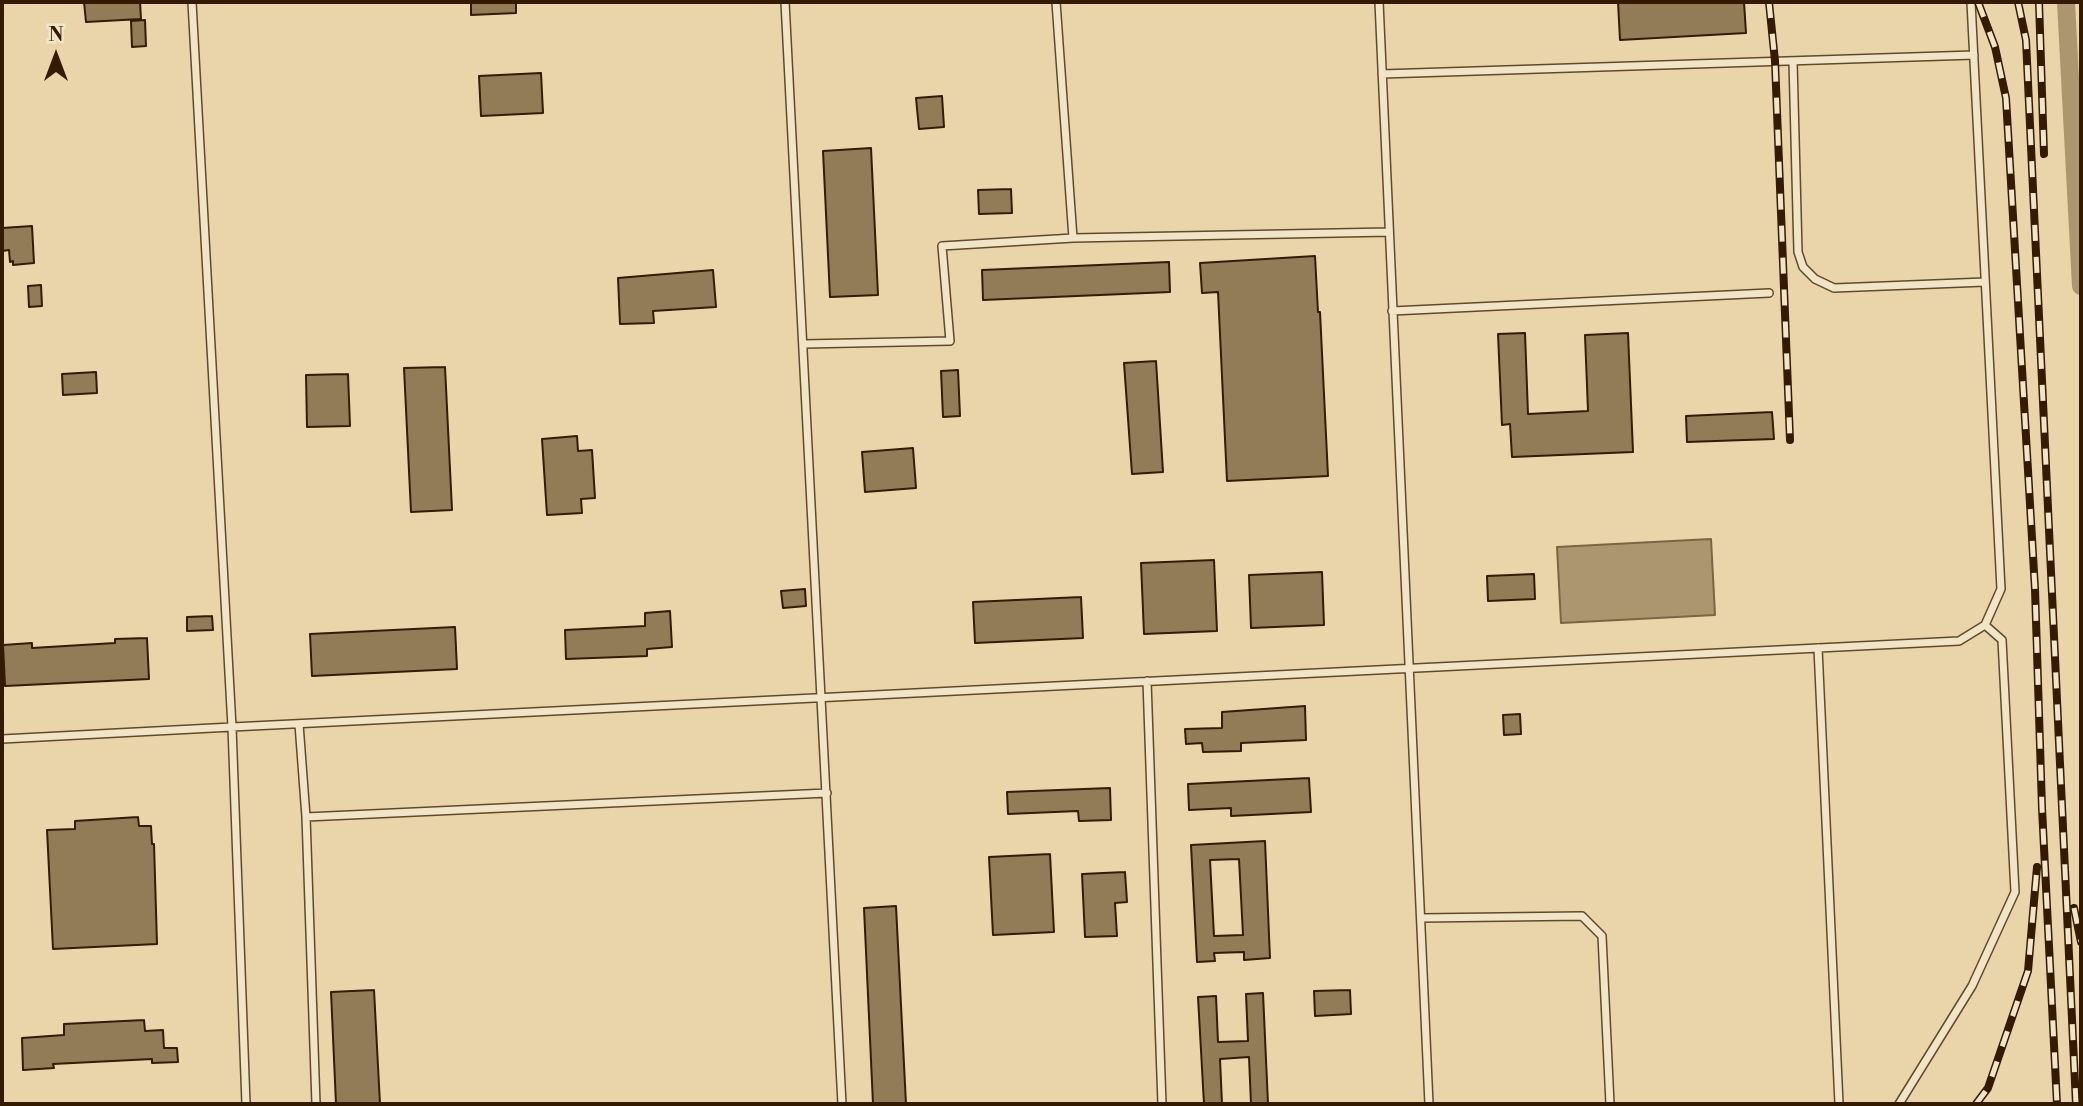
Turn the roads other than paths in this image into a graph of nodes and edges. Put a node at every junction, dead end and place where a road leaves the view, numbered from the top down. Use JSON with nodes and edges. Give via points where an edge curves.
{"nodes":[{"id":1,"x":192,"y":2,"type":"edge"},
{"id":2,"x":785,"y":2,"type":"edge"},
{"id":3,"x":1056,"y":2,"type":"edge"},
{"id":4,"x":1379,"y":2,"type":"edge"},
{"id":5,"x":1971,"y":2,"type":"edge"},
{"id":6,"x":1974,"y":55,"type":"junction"},
{"id":7,"x":1793,"y":61,"type":"junction"},
{"id":8,"x":1382,"y":74,"type":"junction"},
{"id":9,"x":1389,"y":232,"type":"junction"},
{"id":10,"x":1073,"y":238,"type":"junction"},
{"id":11,"x":1985,"y":282,"type":"junction"},
{"id":12,"x":1769,"y":293,"type":"dead end"},
{"id":13,"x":1392,"y":312,"type":"junction"},
{"id":14,"x":803,"y":344,"type":"junction"},
{"id":15,"x":1985,"y":625,"type":"junction"},
{"id":16,"x":1818,"y":648,"type":"junction"},
{"id":17,"x":1408,"y":667,"type":"junction"},
{"id":18,"x":1147,"y":681,"type":"junction"},
{"id":19,"x":822,"y":698,"type":"junction"},
{"id":20,"x":299,"y":724,"type":"junction"},
{"id":21,"x":232,"y":727,"type":"junction"},
{"id":22,"x":2,"y":739,"type":"edge"},
{"id":23,"x":827,"y":793,"type":"junction"},
{"id":24,"x":306,"y":817,"type":"junction"},
{"id":25,"x":1421,"y":918,"type":"junction"},
{"id":26,"x":247,"y":1104,"type":"edge"},
{"id":27,"x":316,"y":1104,"type":"edge"},
{"id":28,"x":842,"y":1104,"type":"edge"},
{"id":29,"x":1162,"y":1104,"type":"edge"},
{"id":30,"x":1429,"y":1104,"type":"edge"},
{"id":31,"x":1610,"y":1104,"type":"edge"},
{"id":32,"x":1839,"y":1104,"type":"edge"},
{"id":33,"x":1899,"y":1104,"type":"edge"}],
"edges":[{"from":1,"to":21,"type":"lane"},
{"from":2,"to":14,"type":"lane"},
{"from":3,"to":10,"type":"lane"},
{"from":4,"to":8,"type":"lane"},
{"from":5,"to":6,"type":"lane"},
{"from":6,"to":7,"type":"lane"},
{"from":6,"to":11,"type":"lane"},
{"from":7,"to":8,"type":"lane"},
{"from":7,"to":11,"type":"lane","via":[[1802,267],[1834,288]]},
{"from":8,"to":9,"type":"lane"},
{"from":9,"to":10,"type":"lane"},
{"from":9,"to":13,"type":"lane"},
{"from":10,"to":14,"type":"lane","via":[[942,247],[950,341]]},
{"from":11,"to":15,"type":"lane","via":[[2001,589]]},
{"from":12,"to":13,"type":"lane"},
{"from":13,"to":17,"type":"lane"},
{"from":14,"to":19,"type":"lane"},
{"from":15,"to":16,"type":"lane","via":[[1959,641]]},
{"from":15,"to":33,"type":"lane","via":[[2003,640],[2015,892],[1972,986]]},
{"from":16,"to":17,"type":"lane"},
{"from":16,"to":32,"type":"lane"},
{"from":17,"to":18,"type":"lane"},
{"from":17,"to":25,"type":"lane"},
{"from":18,"to":19,"type":"lane"},
{"from":18,"to":29,"type":"lane"},
{"from":19,"to":20,"type":"lane"},
{"from":19,"to":23,"type":"lane"},
{"from":20,"to":21,"type":"lane"},
{"from":20,"to":24,"type":"lane"},
{"from":21,"to":22,"type":"lane"},
{"from":21,"to":26,"type":"lane"},
{"from":23,"to":24,"type":"lane"},
{"from":23,"to":28,"type":"lane"},
{"from":24,"to":27,"type":"lane"},
{"from":25,"to":30,"type":"lane"},
{"from":25,"to":31,"type":"lane","via":[[1582,916],[1589,922],[1602,936]]}]}
